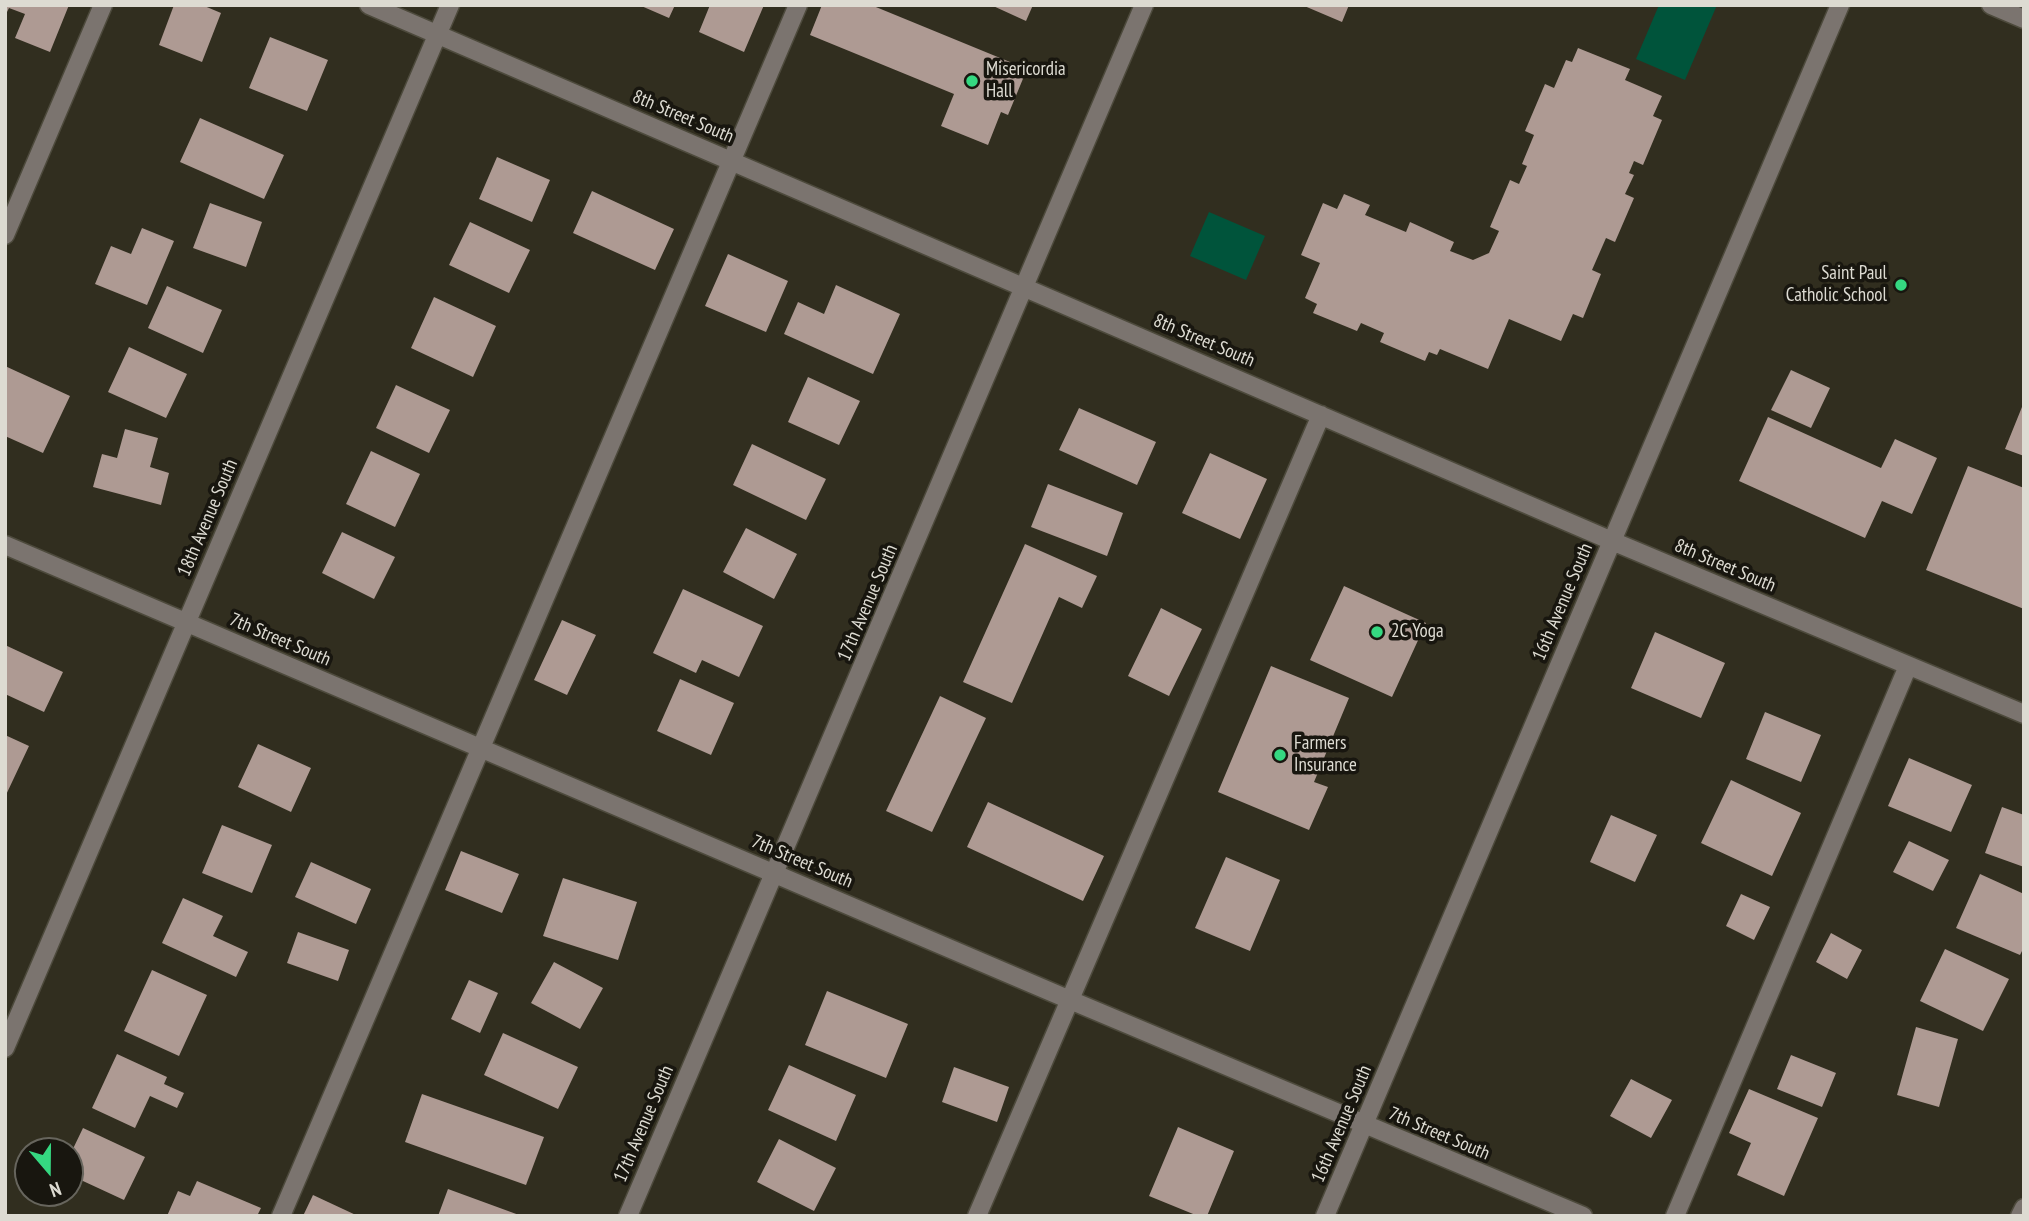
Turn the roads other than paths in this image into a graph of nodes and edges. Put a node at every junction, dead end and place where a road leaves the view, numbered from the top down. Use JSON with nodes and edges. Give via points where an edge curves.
{"nodes":[{"id":1,"x":103,"y":5,"type":"edge"},
{"id":2,"x":369,"y":5,"type":"edge"},
{"id":3,"x":450,"y":5,"type":"edge"},
{"id":4,"x":798,"y":5,"type":"edge"},
{"id":5,"x":1144,"y":5,"type":"edge"},
{"id":6,"x":1840,"y":5,"type":"edge"},
{"id":7,"x":1991,"y":5,"type":"edge"},
{"id":8,"x":2024,"y":19,"type":"edge"},
{"id":9,"x":437,"y":35,"type":"junction"},
{"id":10,"x":732,"y":161,"type":"junction"},
{"id":11,"x":5,"y":235,"type":"edge"},
{"id":12,"x":1025,"y":288,"type":"junction"},
{"id":13,"x":1321,"y":415,"type":"junction"},
{"id":14,"x":1612,"y":541,"type":"junction"},
{"id":15,"x":5,"y":545,"type":"edge"},
{"id":16,"x":186,"y":622,"type":"junction"},
{"id":17,"x":1908,"y":666,"type":"junction"},
{"id":18,"x":2024,"y":714,"type":"edge"},
{"id":19,"x":481,"y":748,"type":"junction"},
{"id":20,"x":775,"y":873,"type":"junction"},
{"id":21,"x":1070,"y":1000,"type":"junction"},
{"id":22,"x":5,"y":1048,"type":"edge"},
{"id":23,"x":1364,"y":1125,"type":"junction"},
{"id":24,"x":2024,"y":1208,"type":"edge"},
{"id":25,"x":1556,"y":1211,"type":"edge"},
{"id":26,"x":281,"y":1216,"type":"edge"},
{"id":27,"x":628,"y":1216,"type":"edge"},
{"id":28,"x":977,"y":1216,"type":"edge"},
{"id":29,"x":1325,"y":1216,"type":"edge"},
{"id":30,"x":1583,"y":1216,"type":"edge"},
{"id":31,"x":1675,"y":1216,"type":"edge"},
{"id":32,"x":2020,"y":1216,"type":"edge"}],
"edges":[{"from":1,"to":11,"type":"street"},
{"from":2,"to":9,"type":"street","name":"8th Street South"},
{"from":3,"to":9,"type":"street","name":"18th Avenue South"},
{"from":4,"to":10,"type":"street"},
{"from":5,"to":12,"type":"street","name":"17th Avenue South"},
{"from":6,"to":14,"type":"street","name":"16th Avenue South"},
{"from":7,"to":8,"type":"street"},
{"from":9,"to":10,"type":"street","name":"8th Street South"},
{"from":9,"to":16,"type":"street","name":"18th Avenue South"},
{"from":10,"to":12,"type":"street","name":"8th Street South"},
{"from":10,"to":19,"type":"street"},
{"from":12,"to":13,"type":"street","name":"8th Street South"},
{"from":12,"to":20,"type":"street","name":"17th Avenue South"},
{"from":13,"to":14,"type":"street","name":"8th Street South"},
{"from":13,"to":21,"type":"street"},
{"from":14,"to":17,"type":"street","name":"8th Street South"},
{"from":14,"to":23,"type":"street","name":"16th Avenue South"},
{"from":15,"to":16,"type":"street","name":"7th Street South"},
{"from":16,"to":19,"type":"street","name":"7th Street South"},
{"from":16,"to":22,"type":"street","name":"18th Avenue South"},
{"from":17,"to":18,"type":"street","name":"8th Street South"},
{"from":17,"to":31,"type":"street"},
{"from":19,"to":20,"type":"street","name":"7th Street South"},
{"from":19,"to":26,"type":"street"},
{"from":20,"to":21,"type":"street","name":"7th Street South"},
{"from":20,"to":27,"type":"street","name":"17th Avenue South"},
{"from":21,"to":23,"type":"street","name":"7th Street South"},
{"from":21,"to":28,"type":"street"},
{"from":23,"to":25,"type":"street","name":"7th Street South"},
{"from":23,"to":29,"type":"street","name":"16th Avenue South"},
{"from":24,"to":32,"type":"street"},
{"from":25,"to":30,"type":"street","name":"7th Street South"}]}
